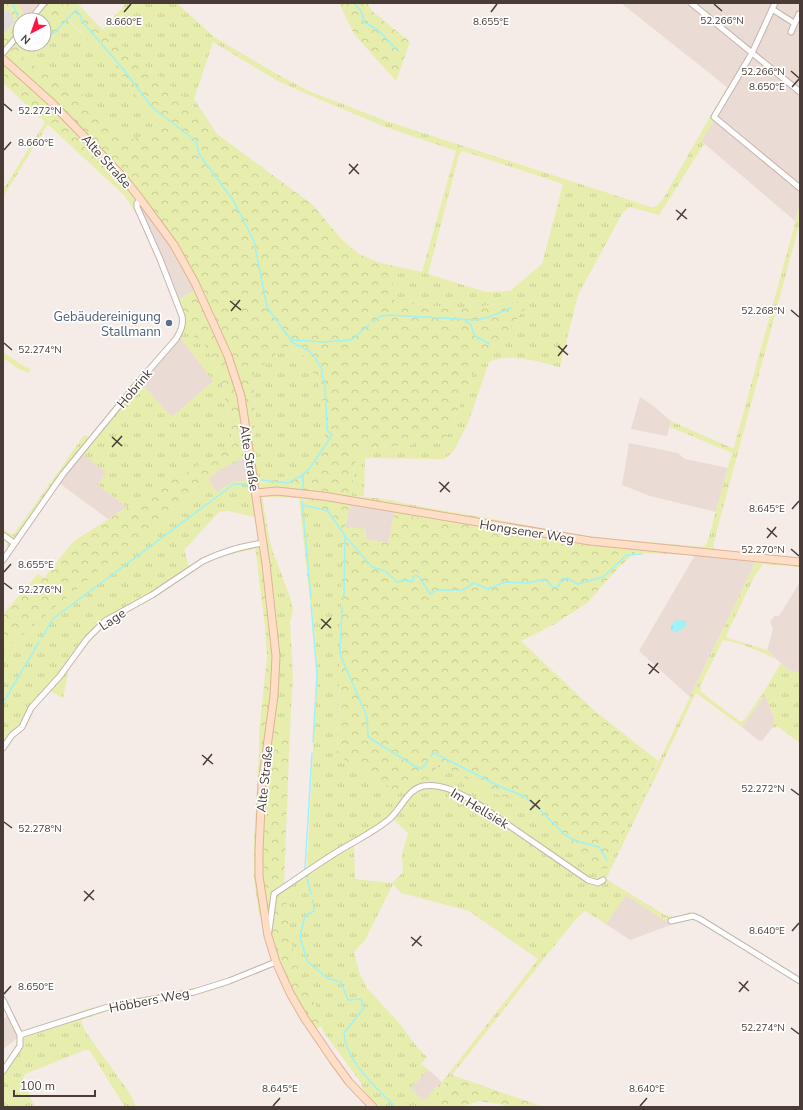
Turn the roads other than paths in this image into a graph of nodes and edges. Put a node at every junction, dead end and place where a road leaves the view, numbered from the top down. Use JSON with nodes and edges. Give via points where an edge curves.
{"nodes":[{"id":1,"x":44,"y":3,"type":"edge"},
{"id":2,"x":691,"y":3,"type":"edge"},
{"id":3,"x":775,"y":3,"type":"edge"},
{"id":4,"x":772,"y":9,"type":"junction"},
{"id":5,"x":37,"y":12,"type":"edge"},
{"id":6,"x":799,"y":14,"type":"dead end"},
{"id":7,"x":794,"y":23,"type":"junction"},
{"id":8,"x":791,"y":32,"type":"dead end"},
{"id":9,"x":12,"y":42,"type":"edge"},
{"id":10,"x":3,"y":53,"type":"edge"},
{"id":11,"x":752,"y":54,"type":"junction"},
{"id":12,"x":3,"y":59,"type":"edge"},
{"id":13,"x":800,"y":92,"type":"edge"},
{"id":14,"x":800,"y":188,"type":"edge"},
{"id":15,"x":141,"y":200,"type":"junction"},
{"id":16,"x":256,"y":493,"type":"junction"},
{"id":17,"x":3,"y":535,"type":"edge"},
{"id":18,"x":14,"y":543,"type":"junction"},
{"id":19,"x":263,"y":543,"type":"junction"},
{"id":20,"x":3,"y":560,"type":"edge"},
{"id":21,"x":800,"y":562,"type":"edge"},
{"id":22,"x":3,"y":748,"type":"edge"},
{"id":23,"x":360,"y":838,"type":"joint"},
{"id":24,"x":603,"y":880,"type":"dead end"},
{"id":25,"x":671,"y":921,"type":"dead end"},
{"id":26,"x":268,"y":936,"type":"junction"},
{"id":27,"x":276,"y":962,"type":"junction"},
{"id":28,"x":800,"y":981,"type":"edge"},
{"id":29,"x":3,"y":1000,"type":"edge"},
{"id":30,"x":20,"y":1035,"type":"junction"},
{"id":31,"x":3,"y":1071,"type":"edge"},
{"id":32,"x":373,"y":1107,"type":"edge"}],
"edges":[{"from":1,"to":5,"type":"street"},
{"from":2,"to":11,"type":"street"},
{"from":3,"to":4,"type":"street"},
{"from":4,"to":7,"type":"street"},
{"from":4,"to":11,"type":"street"},
{"from":6,"to":7,"type":"street"},
{"from":7,"to":8,"type":"street"},
{"from":9,"to":10,"type":"street"},
{"from":11,"to":13,"type":"street"},
{"from":11,"to":14,"type":"street","via":[[714,117]]},
{"from":12,"to":15,"type":"main road","name":"Alte Straße","via":[[50,101],[123,177]]},
{"from":15,"to":16,"type":"main road","name":"Alte Straße","via":[[174,245],[195,283],[228,356],[241,396]]},
{"from":15,"to":18,"type":"street","name":"Hobrink","via":[[137,207],[182,316],[180,332],[176,340],[63,474]]},
{"from":16,"to":19,"type":"main road","name":"Alte Straße"},
{"from":16,"to":21,"type":"main road","name":"Hongsener Weg","via":[[277,491],[323,496],[590,541]]},
{"from":17,"to":18,"type":"street"},
{"from":18,"to":20,"type":"street","name":"Hobrink"},
{"from":19,"to":22,"type":"street","name":"Lage","via":[[212,556],[152,595],[105,621],[87,639],[60,676],[31,708],[22,727],[12,735]]},
{"from":19,"to":26,"type":"main road","name":"Alte Straße","via":[[276,656],[274,696],[262,784],[258,851]]},
{"from":23,"to":24,"type":"street","name":"Im Hellsiek","via":[[388,821],[414,790],[431,785],[444,787],[475,802],[588,880],[598,883]]},
{"from":23,"to":26,"type":"street","name":"Alte Straße","via":[[274,894]]},
{"from":25,"to":28,"type":"street","via":[[693,916],[700,919]]},
{"from":26,"to":27,"type":"main road","name":"Alte Straße"},
{"from":27,"to":30,"type":"street","name":"Höbbers Weg","via":[[194,992],[108,1007]]},
{"from":27,"to":32,"type":"main road","name":"Alte Straße","via":[[290,993],[317,1038],[349,1082]]},
{"from":29,"to":30,"type":"street"},
{"from":30,"to":31,"type":"street","via":[[20,1046]]}]}
